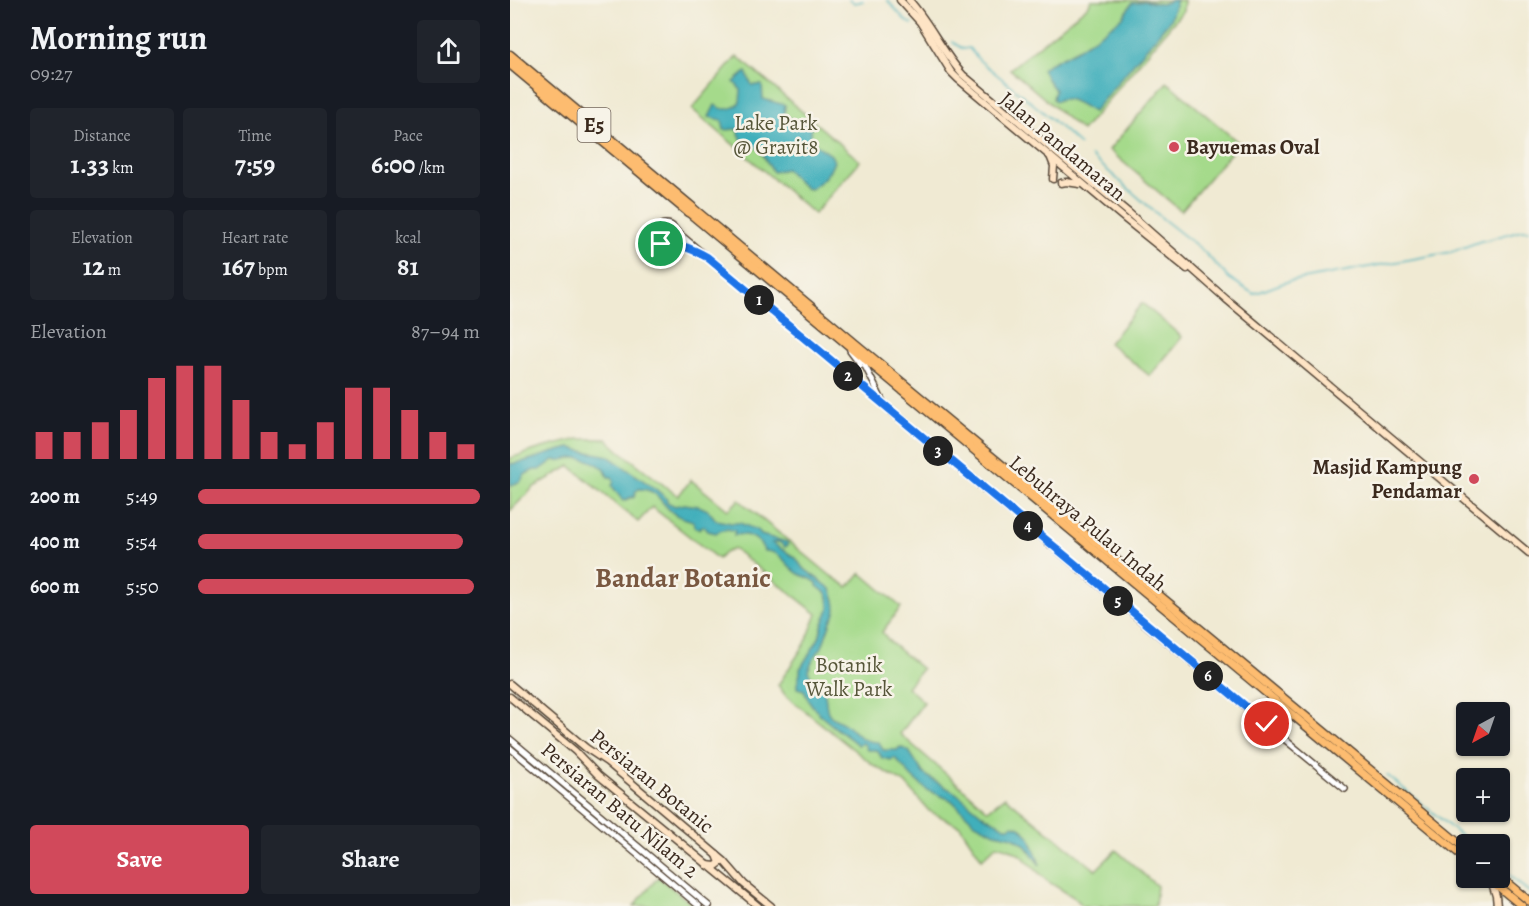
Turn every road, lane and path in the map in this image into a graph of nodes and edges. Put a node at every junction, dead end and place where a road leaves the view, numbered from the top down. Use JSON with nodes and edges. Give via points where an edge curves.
{"nodes":[{"id":1,"x":900,"y":0,"type":"edge"},
{"id":2,"x":909,"y":0,"type":"edge"},
{"id":3,"x":510,"y":55,"type":"edge"},
{"id":4,"x":510,"y":64,"type":"edge"},
{"id":5,"x":1050,"y":156,"type":"junction"},
{"id":6,"x":1053,"y":179,"type":"dead end"},
{"id":7,"x":1060,"y":183,"type":"dead end"},
{"id":8,"x":1084,"y":184,"type":"junction"},
{"id":9,"x":690,"y":209,"type":"junction"},
{"id":10,"x":675,"y":230,"type":"junction"},
{"id":11,"x":672,"y":244,"type":"junction"},
{"id":12,"x":707,"y":257,"type":"junction"},
{"id":13,"x":1226,"y":299,"type":"junction"},
{"id":14,"x":840,"y":338,"type":"junction"},
{"id":15,"x":858,"y":354,"type":"junction"},
{"id":16,"x":837,"y":366,"type":"junction"},
{"id":17,"x":887,"y":408,"type":"junction"},
{"id":18,"x":1529,"y":553,"type":"edge"},
{"id":19,"x":510,"y":684,"type":"edge"},
{"id":20,"x":510,"y":698,"type":"edge"},
{"id":21,"x":510,"y":739,"type":"edge"},
{"id":22,"x":510,"y":748,"type":"edge"},
{"id":23,"x":626,"y":778,"type":"junction"},
{"id":24,"x":1345,"y":789,"type":"dead end"},
{"id":25,"x":617,"y":790,"type":"junction"},
{"id":26,"x":1456,"y":841,"type":"edge"},
{"id":27,"x":1456,"y":851,"type":"edge"},
{"id":28,"x":716,"y":855,"type":"junction"},
{"id":29,"x":707,"y":865,"type":"junction"},
{"id":30,"x":1510,"y":886,"type":"edge"},
{"id":31,"x":1493,"y":888,"type":"edge"},
{"id":32,"x":1501,"y":888,"type":"edge"},
{"id":33,"x":1529,"y":902,"type":"edge"},
{"id":34,"x":699,"y":906,"type":"edge"},
{"id":35,"x":709,"y":906,"type":"edge"},
{"id":36,"x":758,"y":906,"type":"edge"},
{"id":37,"x":771,"y":906,"type":"edge"},
{"id":38,"x":1497,"y":906,"type":"edge"},
{"id":39,"x":1522,"y":906,"type":"edge"}],
"edges":[{"from":1,"to":5,"type":"main road","name":"Jalan Pandamaran","via":[[920,22],[951,72]]},
{"from":2,"to":13,"type":"main road","name":"Jalan Pandamaran","via":[[963,75],[1130,213]]},
{"from":3,"to":9,"type":"highway","number":"E5"},
{"from":4,"to":9,"type":"highway","number":"E5"},
{"from":5,"to":6,"type":"main road"},
{"from":5,"to":8,"type":"main road","name":"Jalan Pandamaran"},
{"from":7,"to":8,"type":"main road"},
{"from":8,"to":13,"type":"main road","name":"Jalan Pandamaran"},
{"from":9,"to":14,"type":"main road","name":"Lebuhraya Pulau Indah"},
{"from":9,"to":26,"type":"main road","name":"Lebuhraya Pulau Indah"},
{"from":10,"to":11,"type":"street","via":[[677,236]]},
{"from":10,"to":11,"type":"street","via":[[665,225],[656,233],[661,244]]},
{"from":10,"to":12,"type":"street"},
{"from":11,"to":12,"type":"street"},
{"from":12,"to":16,"type":"street"},
{"from":13,"to":18,"type":"main road","name":"Jalan Pandamaran"},
{"from":14,"to":15,"type":"main road","name":"Lebuhraya Pulau Indah"},
{"from":14,"to":16,"type":"street","via":[[859,366],[853,370]]},
{"from":15,"to":17,"type":"street"},
{"from":15,"to":27,"type":"main road","name":"Lebuhraya Pulau Indah"},
{"from":16,"to":17,"type":"street"},
{"from":17,"to":24,"type":"street"},
{"from":19,"to":23,"type":"main road","name":"Persiaran Botanic"},
{"from":20,"to":25,"type":"main road","name":"Persiaran Botanic"},
{"from":21,"to":35,"type":"street","name":"Persiaran Batu Nilam 2"},
{"from":22,"to":34,"type":"street","name":"Persiaran Batu Nilam 2"},
{"from":23,"to":25,"type":"main road","via":[[616,779]]},
{"from":23,"to":28,"type":"main road","name":"Persiaran Botanic"},
{"from":25,"to":29,"type":"main road","name":"Persiaran Botanic"},
{"from":28,"to":29,"type":"main road","via":[[720,863]]},
{"from":28,"to":37,"type":"main road","name":"Persiaran Botanic"},
{"from":29,"to":36,"type":"main road","name":"Persiaran Botanic"},
{"from":30,"to":33,"type":"main road"},
{"from":31,"to":38,"type":"main road"},
{"from":32,"to":39,"type":"main road"}]}
